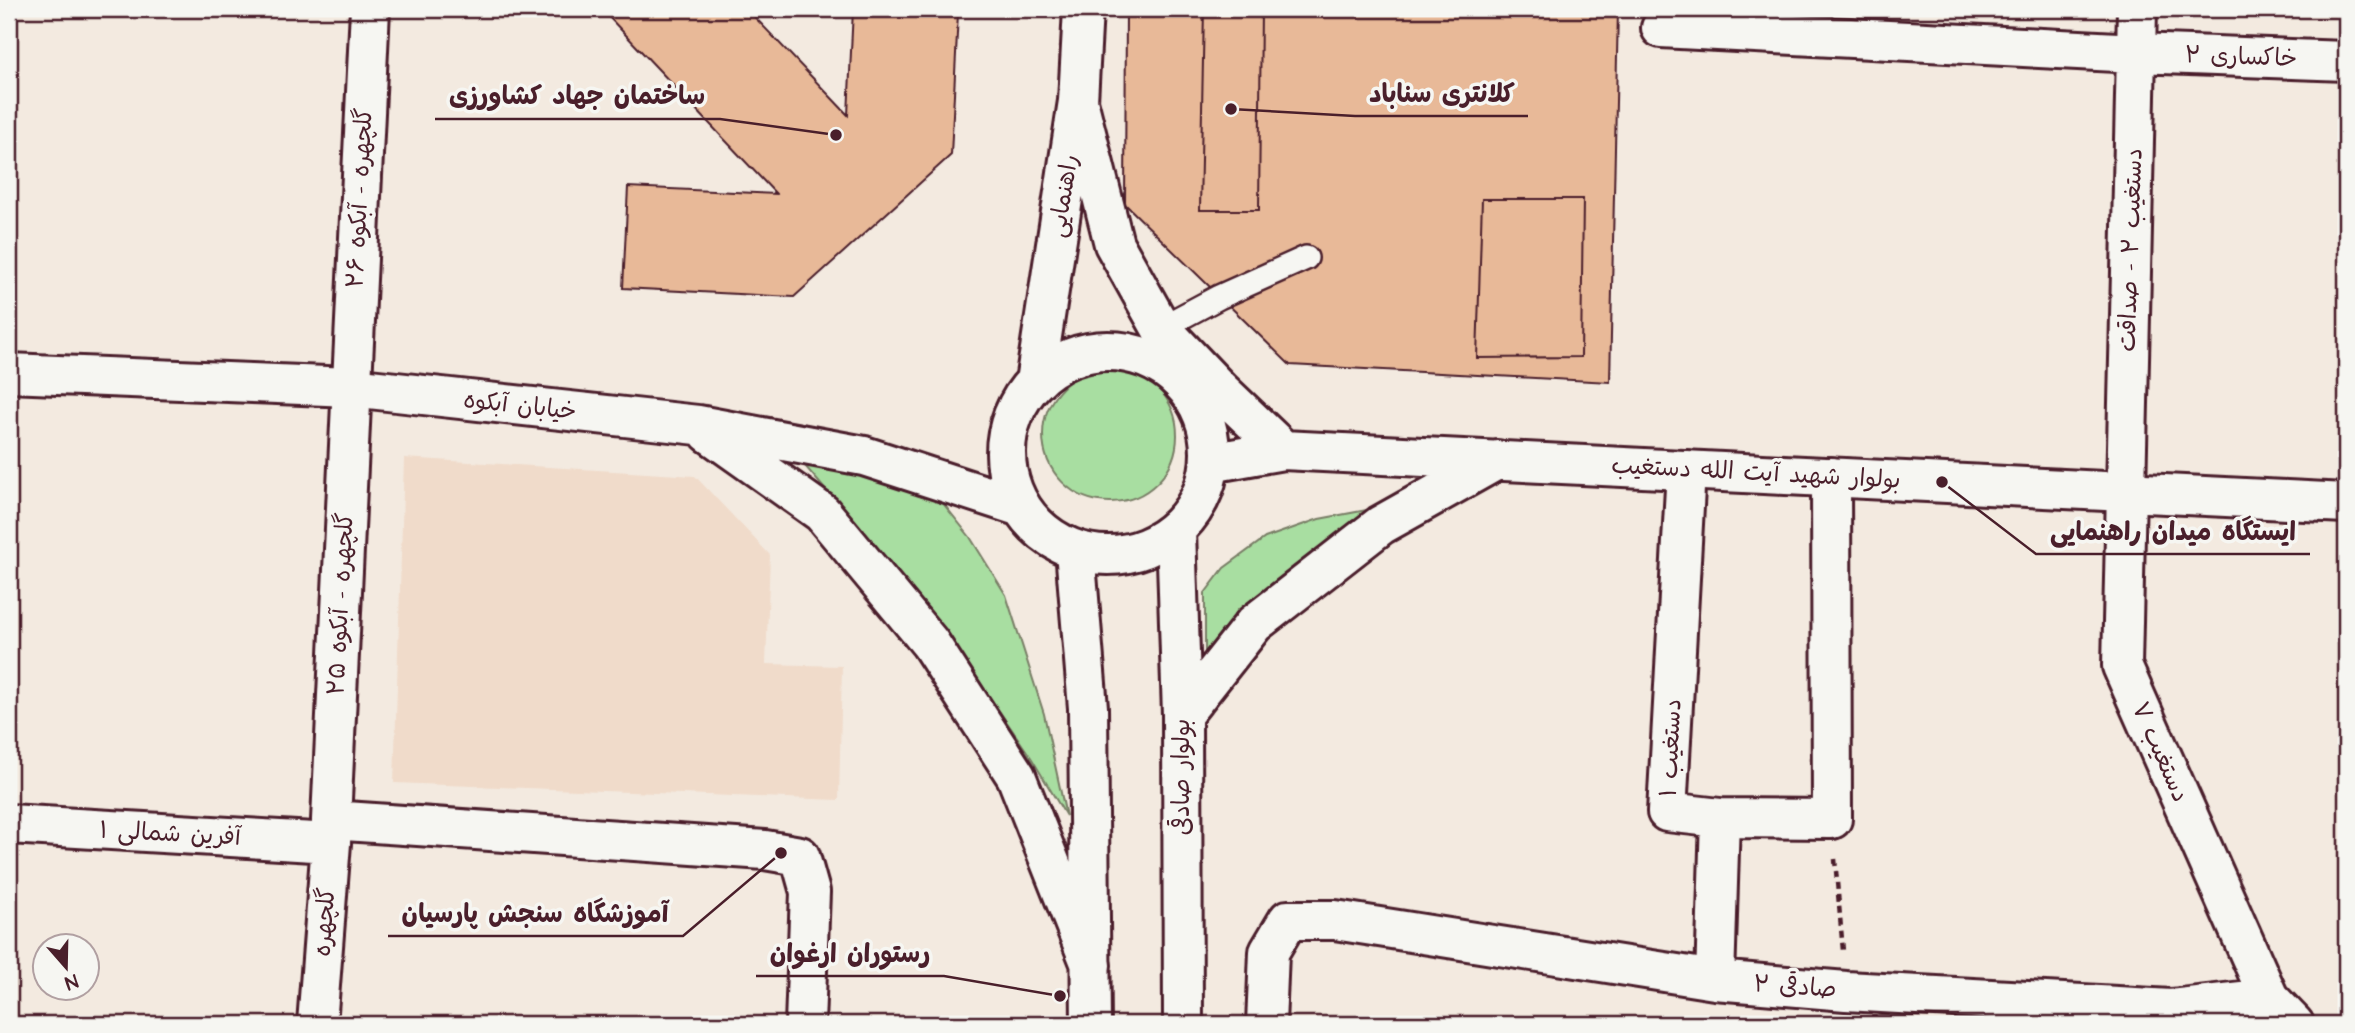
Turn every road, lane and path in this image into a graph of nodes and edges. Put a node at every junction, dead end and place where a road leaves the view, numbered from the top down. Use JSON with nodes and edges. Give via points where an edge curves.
{"nodes":[{"id":1,"x":370,"y":9,"type":"edge"},
{"id":2,"x":1083,"y":9,"type":"edge"},
{"id":3,"x":2137,"y":9,"type":"edge"},
{"id":4,"x":1661,"y":28,"type":"dead end"},
{"id":5,"x":2136,"y":53,"type":"junction"},
{"id":6,"x":2346,"y":61,"type":"edge"},
{"id":7,"x":1078,"y":101,"type":"junction"},
{"id":8,"x":1306,"y":258,"type":"dead end"},
{"id":9,"x":1161,"y":328,"type":"junction"},
{"id":10,"x":9,"y":373,"type":"edge"},
{"id":11,"x":1035,"y":382,"type":"junction"},
{"id":12,"x":351,"y":387,"type":"junction"},
{"id":13,"x":698,"y":425,"type":"junction"},
{"id":14,"x":1283,"y":450,"type":"junction"},
{"id":15,"x":1496,"y":460,"type":"junction"},
{"id":16,"x":1210,"y":463,"type":"junction"},
{"id":17,"x":1686,"y":470,"type":"junction"},
{"id":18,"x":1831,"y":477,"type":"junction"},
{"id":19,"x":2125,"y":492,"type":"junction"},
{"id":20,"x":2346,"y":503,"type":"edge"},
{"id":21,"x":1021,"y":507,"type":"junction"},
{"id":22,"x":1176,"y":530,"type":"junction"},
{"id":23,"x":1074,"y":550,"type":"junction"},
{"id":24,"x":1182,"y":715,"type":"junction"},
{"id":25,"x":1720,"y":818,"type":"junction"},
{"id":26,"x":1832,"y":819,"type":"junction"},
{"id":27,"x":9,"y":824,"type":"edge"},
{"id":28,"x":331,"y":831,"type":"junction"},
{"id":29,"x":1091,"y":965,"type":"junction"},
{"id":30,"x":1715,"y":980,"type":"junction"},
{"id":31,"x":1846,"y":991,"type":"junction"},
{"id":32,"x":2281,"y":1011,"type":"edge"},
{"id":33,"x":317,"y":1024,"type":"edge"},
{"id":34,"x":805,"y":1024,"type":"edge"},
{"id":35,"x":1091,"y":1024,"type":"edge"},
{"id":36,"x":1183,"y":1024,"type":"edge"},
{"id":37,"x":1266,"y":1024,"type":"edge"}],
"edges":[{"from":1,"to":12,"type":"street","name":"گلچهره - آبکوه ۲۶"},
{"from":2,"to":7,"type":"street","name":"راهنمایی"},
{"from":3,"to":5,"type":"street","name":"دستغیب ۲ - صداقت"},
{"from":4,"to":5,"type":"street","name":"خاکساری ۲"},
{"from":5,"to":6,"type":"street","name":"خاکساری ۲"},
{"from":5,"to":19,"type":"street","name":"دستغیب ۲ - صداقت"},
{"from":7,"to":9,"type":"street","via":[[1114,244]]},
{"from":7,"to":11,"type":"street","name":"راهنمایی"},
{"from":8,"to":9,"type":"lane"},
{"from":9,"to":14,"type":"street"},
{"from":10,"to":12,"type":"street","name":"خیابان آبکوه"},
{"from":11,"to":16,"type":"street","via":[[1060,362],[1090,352],[1122,352],[1152,360],[1178,378],[1198,403],[1208,432]]},
{"from":11,"to":21,"type":"street","via":[[1014,409],[1004,441],[1007,476]]},
{"from":12,"to":13,"type":"street","name":"خیابان آبکوه"},
{"from":12,"to":28,"type":"street","name":"گلچهره - آبکوه ۲۵"},
{"from":13,"to":21,"type":"street","name":"خیابان آبکوه","via":[[864,456]]},
{"from":13,"to":29,"type":"street","via":[[822,513],[930,643],[1016,776]]},
{"from":14,"to":15,"type":"street","name":"بولوار شهید آیت الله دستغیب"},
{"from":14,"to":16,"type":"street","name":"بولوار شهید آیت الله دستغیب"},
{"from":15,"to":17,"type":"street","name":"بولوار شهید آیت الله دستغیب"},
{"from":15,"to":24,"type":"street","via":[[1381,525],[1254,624]]},
{"from":16,"to":22,"type":"street","via":[[1193,510]]},
{"from":17,"to":18,"type":"street","name":"بولوار شهید آیت الله دستغیب"},
{"from":17,"to":25,"type":"street","name":"دستغیب ۱","via":[[1667,812]]},
{"from":18,"to":19,"type":"street","name":"بولوار شهید آیت الله دستغیب"},
{"from":18,"to":26,"type":"street"},
{"from":19,"to":20,"type":"street","name":"بولوار شهید آیت الله دستغیب"},
{"from":19,"to":32,"type":"street","name":"دستغیب ۷","via":[[2122,666]]},
{"from":21,"to":23,"type":"street","via":[[1044,533]]},
{"from":22,"to":23,"type":"street","via":[[1128,554]]},
{"from":22,"to":24,"type":"street","name":"بولوار صادقی"},
{"from":23,"to":29,"type":"street","via":[[1088,708]]},
{"from":24,"to":36,"type":"street","name":"بولوار صادقی"},
{"from":25,"to":26,"type":"street"},
{"from":25,"to":30,"type":"street"},
{"from":26,"to":31,"type":"path"},
{"from":27,"to":28,"type":"street","name":"آفرين شمالى ١"},
{"from":28,"to":33,"type":"street","name":"گلچهره"},
{"from":28,"to":34,"type":"street","name":"آفرين شمالى ١","via":[[751,849],[800,856],[810,892]]},
{"from":29,"to":35,"type":"street"},
{"from":30,"to":31,"type":"street","name":"صادقی ۲"},
{"from":30,"to":37,"type":"street","name":"صادقی ۲","via":[[1335,920],[1288,920],[1269,951]]},
{"from":31,"to":32,"type":"street","name":"صادقی ۲"}]}
